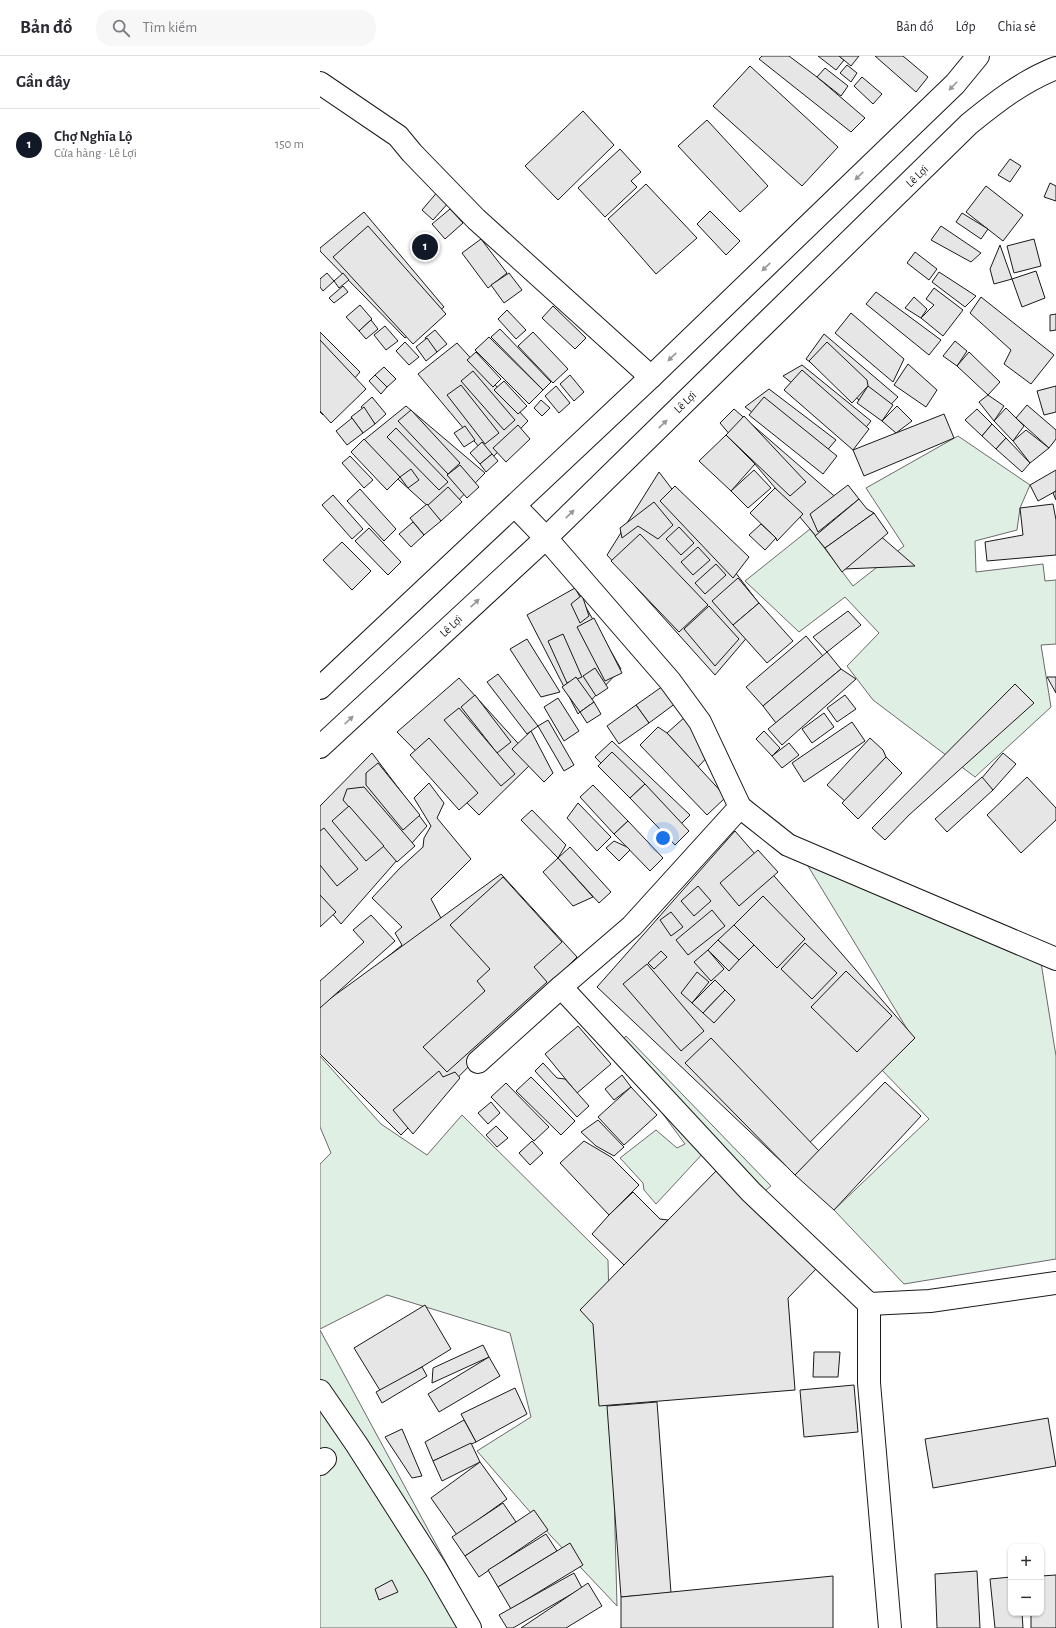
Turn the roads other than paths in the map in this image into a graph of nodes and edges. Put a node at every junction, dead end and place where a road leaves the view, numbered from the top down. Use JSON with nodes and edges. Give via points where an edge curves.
{"nodes":[{"id":1,"x":978,"y":56,"type":"edge"},
{"id":2,"x":1056,"y":68,"type":"edge"},
{"id":3,"x":320,"y":83,"type":"edge"},
{"id":4,"x":651,"y":378,"type":"junction"},
{"id":5,"x":515,"y":506,"type":"junction"},
{"id":6,"x":546,"y":538,"type":"junction"},
{"id":7,"x":320,"y":688,"type":"edge"},
{"id":8,"x":320,"y":746,"type":"edge"},
{"id":9,"x":740,"y":808,"type":"junction"},
{"id":10,"x":1056,"y":959,"type":"edge"},
{"id":11,"x":561,"y":986,"type":"junction"},
{"id":12,"x":478,"y":1062,"type":"dead end"},
{"id":13,"x":1056,"y":1283,"type":"edge"},
{"id":14,"x":869,"y":1304,"type":"junction"},
{"id":15,"x":320,"y":1391,"type":"edge"},
{"id":16,"x":470,"y":1628,"type":"edge"},
{"id":17,"x":890,"y":1628,"type":"edge"}],
"edges":[{"from":1,"to":4,"type":"street","one_way":true,"via":[[955,84]]},
{"from":6,"to":2,"type":"street","name":"Lê Lợi","one_way":true,"via":[[969,124],[1019,86]]},
{"from":3,"to":4,"type":"street","via":[[398,136],[476,219]]},
{"from":4,"to":5,"type":"street"},
{"from":5,"to":6,"type":"street"},
{"from":5,"to":7,"type":"street"},
{"from":8,"to":6,"type":"street","name":"Lê Lợi","one_way":true},
{"from":6,"to":9,"type":"street","via":[[670,681],[700,722]]},
{"from":9,"to":10,"type":"street","via":[[788,845]]},
{"from":9,"to":11,"type":"street","via":[[632,926]]},
{"from":11,"to":12,"type":"street"},
{"from":11,"to":14,"type":"street","via":[[752,1192]]},
{"from":13,"to":14,"type":"street","via":[[930,1301]]},
{"from":14,"to":17,"type":"street","via":[[869,1383]]},
{"from":15,"to":16,"type":"street","via":[[428,1556]]}]}
